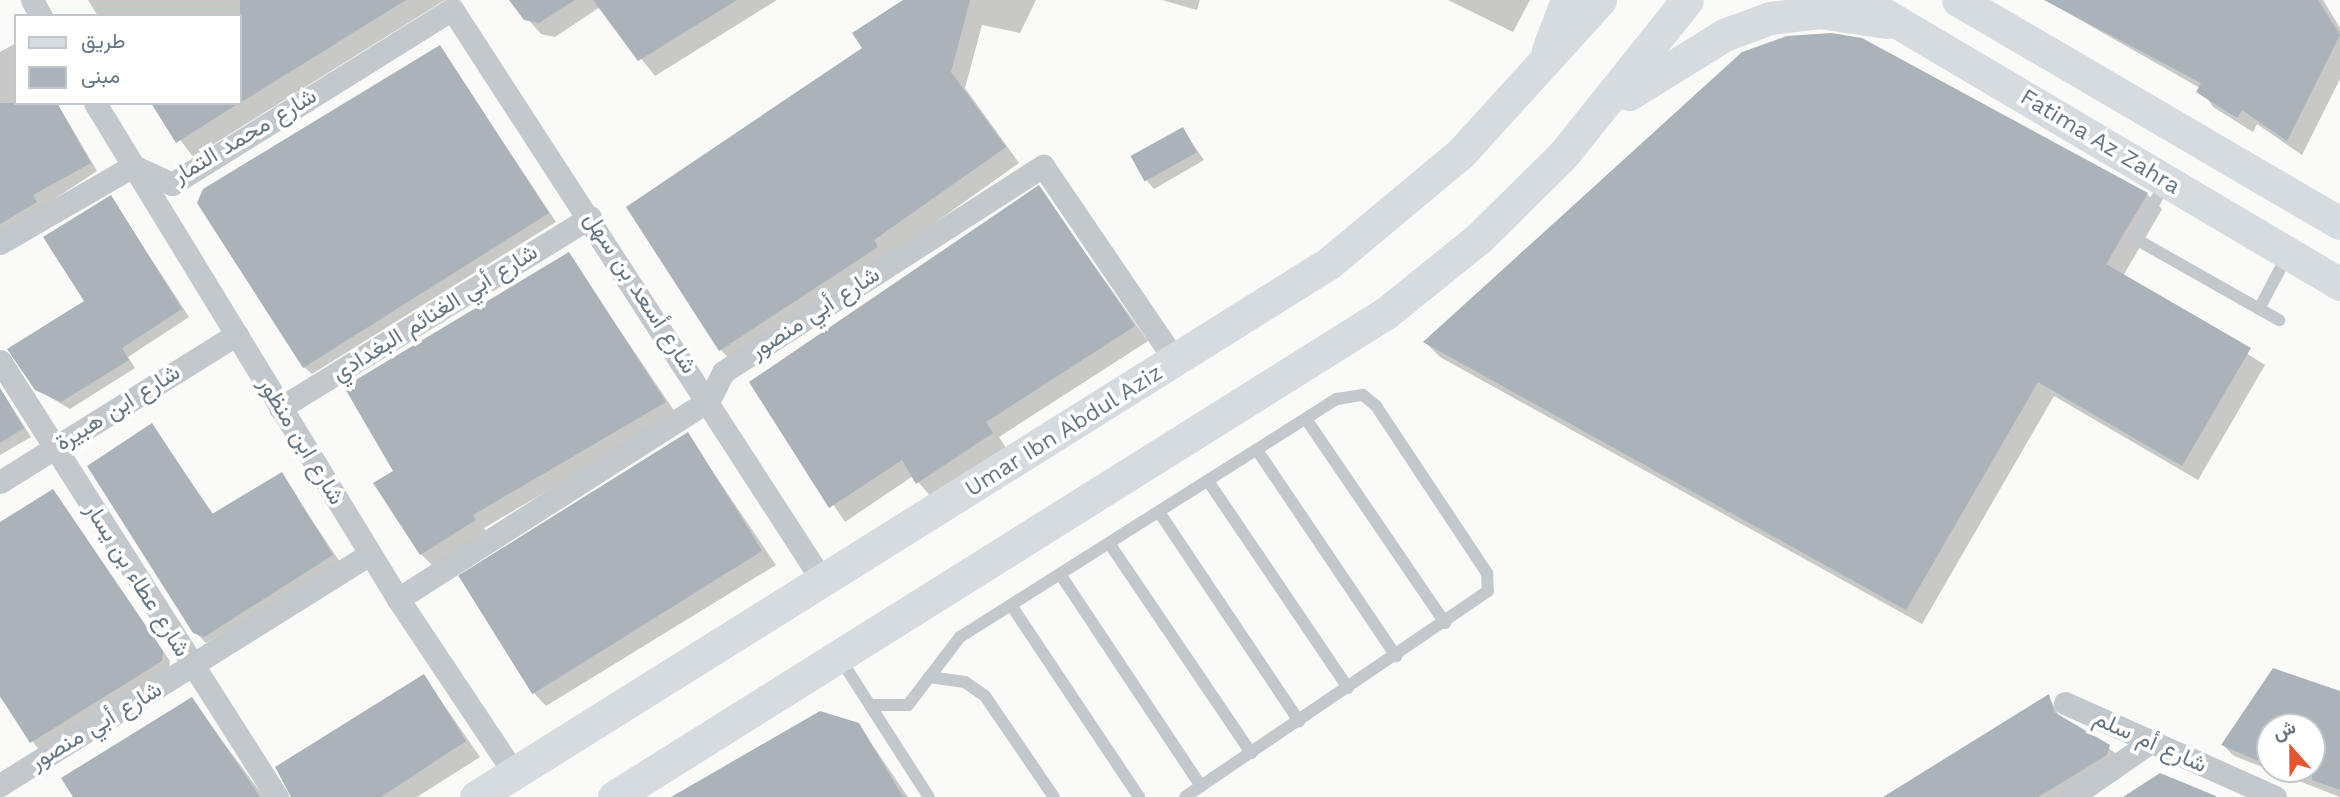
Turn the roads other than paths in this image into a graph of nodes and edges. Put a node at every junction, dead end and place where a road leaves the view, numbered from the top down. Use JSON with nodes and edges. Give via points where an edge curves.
{"nodes":[{"id":1,"x":1567,"y":0,"type":"edge"},
{"id":2,"x":1600,"y":0,"type":"edge"},
{"id":3,"x":1687,"y":0,"type":"edge"},
{"id":4,"x":1860,"y":0,"type":"edge"},
{"id":5,"x":1962,"y":1,"type":"edge"},
{"id":6,"x":452,"y":9,"type":"joint"},
{"id":7,"x":1902,"y":25,"type":"junction"},
{"id":8,"x":1539,"y":73,"type":"junction"},
{"id":9,"x":95,"y":105,"type":"edge"},
{"id":10,"x":1603,"y":111,"type":"junction"},
{"id":11,"x":133,"y":166,"type":"junction"},
{"id":12,"x":2166,"y":181,"type":"junction"},
{"id":13,"x":590,"y":217,"type":"junction"},
{"id":14,"x":2340,"y":223,"type":"edge"},
{"id":15,"x":0,"y":243,"type":"edge"},
{"id":16,"x":2288,"y":254,"type":"junction"},
{"id":17,"x":2340,"y":284,"type":"edge"},
{"id":18,"x":2259,"y":309,"type":"junction"},
{"id":19,"x":2278,"y":320,"type":"dead end"},
{"id":20,"x":237,"y":334,"type":"junction"},
{"id":21,"x":0,"y":361,"type":"edge"},
{"id":22,"x":1176,"y":362,"type":"junction"},
{"id":23,"x":709,"y":400,"type":"junction"},
{"id":24,"x":280,"y":408,"type":"junction"},
{"id":25,"x":1307,"y":419,"type":"junction"},
{"id":26,"x":54,"y":449,"type":"junction"},
{"id":27,"x":1257,"y":450,"type":"junction"},
{"id":28,"x":1208,"y":481,"type":"junction"},
{"id":29,"x":0,"y":482,"type":"edge"},
{"id":30,"x":1159,"y":512,"type":"junction"},
{"id":31,"x":1109,"y":543,"type":"junction"},
{"id":32,"x":369,"y":554,"type":"junction"},
{"id":33,"x":1060,"y":574,"type":"junction"},
{"id":34,"x":822,"y":580,"type":"junction"},
{"id":35,"x":398,"y":599,"type":"junction"},
{"id":36,"x":1011,"y":605,"type":"junction"},
{"id":37,"x":1445,"y":623,"type":"junction"},
{"id":38,"x":1396,"y":656,"type":"junction"},
{"id":39,"x":839,"y":657,"type":"junction"},
{"id":40,"x":193,"y":668,"type":"junction"},
{"id":41,"x":929,"y":677,"type":"junction"},
{"id":42,"x":1348,"y":688,"type":"junction"},
{"id":43,"x":2065,"y":703,"type":"dead end"},
{"id":44,"x":870,"y":705,"type":"junction"},
{"id":45,"x":1299,"y":721,"type":"junction"},
{"id":46,"x":2149,"y":743,"type":"junction"},
{"id":47,"x":1251,"y":753,"type":"junction"},
{"id":48,"x":514,"y":773,"type":"junction"},
{"id":49,"x":4,"y":785,"type":"edge"},
{"id":50,"x":1202,"y":786,"type":"junction"},
{"id":51,"x":277,"y":797,"type":"edge"},
{"id":52,"x":476,"y":797,"type":"edge"},
{"id":53,"x":614,"y":797,"type":"edge"},
{"id":54,"x":929,"y":797,"type":"edge"},
{"id":55,"x":1054,"y":797,"type":"edge"},
{"id":56,"x":1139,"y":797,"type":"edge"},
{"id":57,"x":1185,"y":797,"type":"edge"},
{"id":58,"x":2071,"y":797,"type":"edge"},
{"id":59,"x":2275,"y":797,"type":"edge"}],
"edges":[{"from":1,"to":8,"type":"main road"},
{"from":2,"to":8,"type":"main road","name":"Umar Ibn Abdul Aziz"},
{"from":3,"to":10,"type":"main road"},
{"from":4,"to":7,"type":"main road","name":"Fatima Az Zahra"},
{"from":5,"to":14,"type":"main road"},
{"from":6,"to":11,"type":"street","name":"شارع محمد التمار","via":[[172,184]]},
{"from":6,"to":13,"type":"street","name":"شارع أسعد بن سهل"},
{"from":7,"to":10,"type":"main road","via":[[1845,13],[1770,18],[1702,47]]},
{"from":7,"to":12,"type":"main road","name":"Fatima Az Zahra"},
{"from":8,"to":22,"type":"main road","name":"Umar Ibn Abdul Aziz","via":[[1375,228]]},
{"from":9,"to":11,"type":"street","name":"شارع ابن منظور"},
{"from":10,"to":39,"type":"main road","via":[[1487,230],[1386,313]]},
{"from":11,"to":15,"type":"street"},
{"from":11,"to":20,"type":"street","name":"شارع ابن منظور"},
{"from":12,"to":16,"type":"main road","name":"Fatima Az Zahra"},
{"from":12,"to":18,"type":"lane","via":[[2134,238]]},
{"from":13,"to":23,"type":"street","name":"شارع أسعد بن سهل"},
{"from":13,"to":24,"type":"street","name":"شارع أبي الغنائم البغدادي"},
{"from":16,"to":17,"type":"main road","name":"Fatima Az Zahra"},
{"from":16,"to":18,"type":"lane"},
{"from":18,"to":19,"type":"lane"},
{"from":20,"to":24,"type":"street","name":"شارع ابن منظور"},
{"from":20,"to":26,"type":"street","name":"شارع ابن هبيرة"},
{"from":21,"to":26,"type":"street","name":"شارع عطاء بن يسار"},
{"from":22,"to":23,"type":"street","name":"شارع أبي منصور","via":[[1043,166],[723,372]]},
{"from":22,"to":34,"type":"main road","name":"Umar Ibn Abdul Aziz"},
{"from":23,"to":34,"type":"street","name":"شارع أسعد بن سهل"},
{"from":23,"to":35,"type":"street","name":"شارع أبي منصور"},
{"from":24,"to":32,"type":"street","name":"شارع ابن منظور"},
{"from":25,"to":27,"type":"lane"},
{"from":25,"to":37,"type":"lane"},
{"from":25,"to":37,"type":"lane","via":[[1345,395],[1363,396],[1376,406],[1488,573],[1485,596]]},
{"from":26,"to":29,"type":"street","name":"شارع ابن هبيرة"},
{"from":26,"to":40,"type":"street","name":"شارع عطاء بن يسار"},
{"from":27,"to":28,"type":"lane"},
{"from":27,"to":38,"type":"lane"},
{"from":28,"to":30,"type":"lane"},
{"from":28,"to":42,"type":"lane"},
{"from":30,"to":31,"type":"lane"},
{"from":30,"to":45,"type":"lane"},
{"from":31,"to":33,"type":"lane"},
{"from":31,"to":47,"type":"lane"},
{"from":32,"to":35,"type":"street","name":"شارع ابن منظور"},
{"from":32,"to":40,"type":"street","name":"شارع أبي منصور"},
{"from":33,"to":36,"type":"lane"},
{"from":33,"to":50,"type":"lane"},
{"from":34,"to":48,"type":"main road","name":"Umar Ibn Abdul Aziz"},
{"from":35,"to":48,"type":"street","name":"شارع ابن منظور"},
{"from":36,"to":41,"type":"lane","via":[[950,645]]},
{"from":36,"to":56,"type":"lane"},
{"from":37,"to":38,"type":"lane"},
{"from":38,"to":42,"type":"lane"},
{"from":39,"to":44,"type":"lane"},
{"from":39,"to":53,"type":"main road"},
{"from":40,"to":49,"type":"street","name":"شارع أبي منصور"},
{"from":40,"to":51,"type":"street","name":"شارع عطاء بن يسار"},
{"from":41,"to":44,"type":"lane","via":[[908,705],[891,710]]},
{"from":41,"to":55,"type":"lane","via":[[965,682],[985,696]]},
{"from":42,"to":45,"type":"lane"},
{"from":43,"to":46,"type":"street","name":"شارع أم سلم"},
{"from":44,"to":54,"type":"lane"},
{"from":45,"to":47,"type":"lane"},
{"from":46,"to":58,"type":"street"},
{"from":46,"to":59,"type":"street","name":"شارع أم سلم"},
{"from":47,"to":50,"type":"lane"},
{"from":48,"to":52,"type":"main road","name":"Umar Ibn Abdul Aziz"},
{"from":50,"to":57,"type":"lane"}]}
